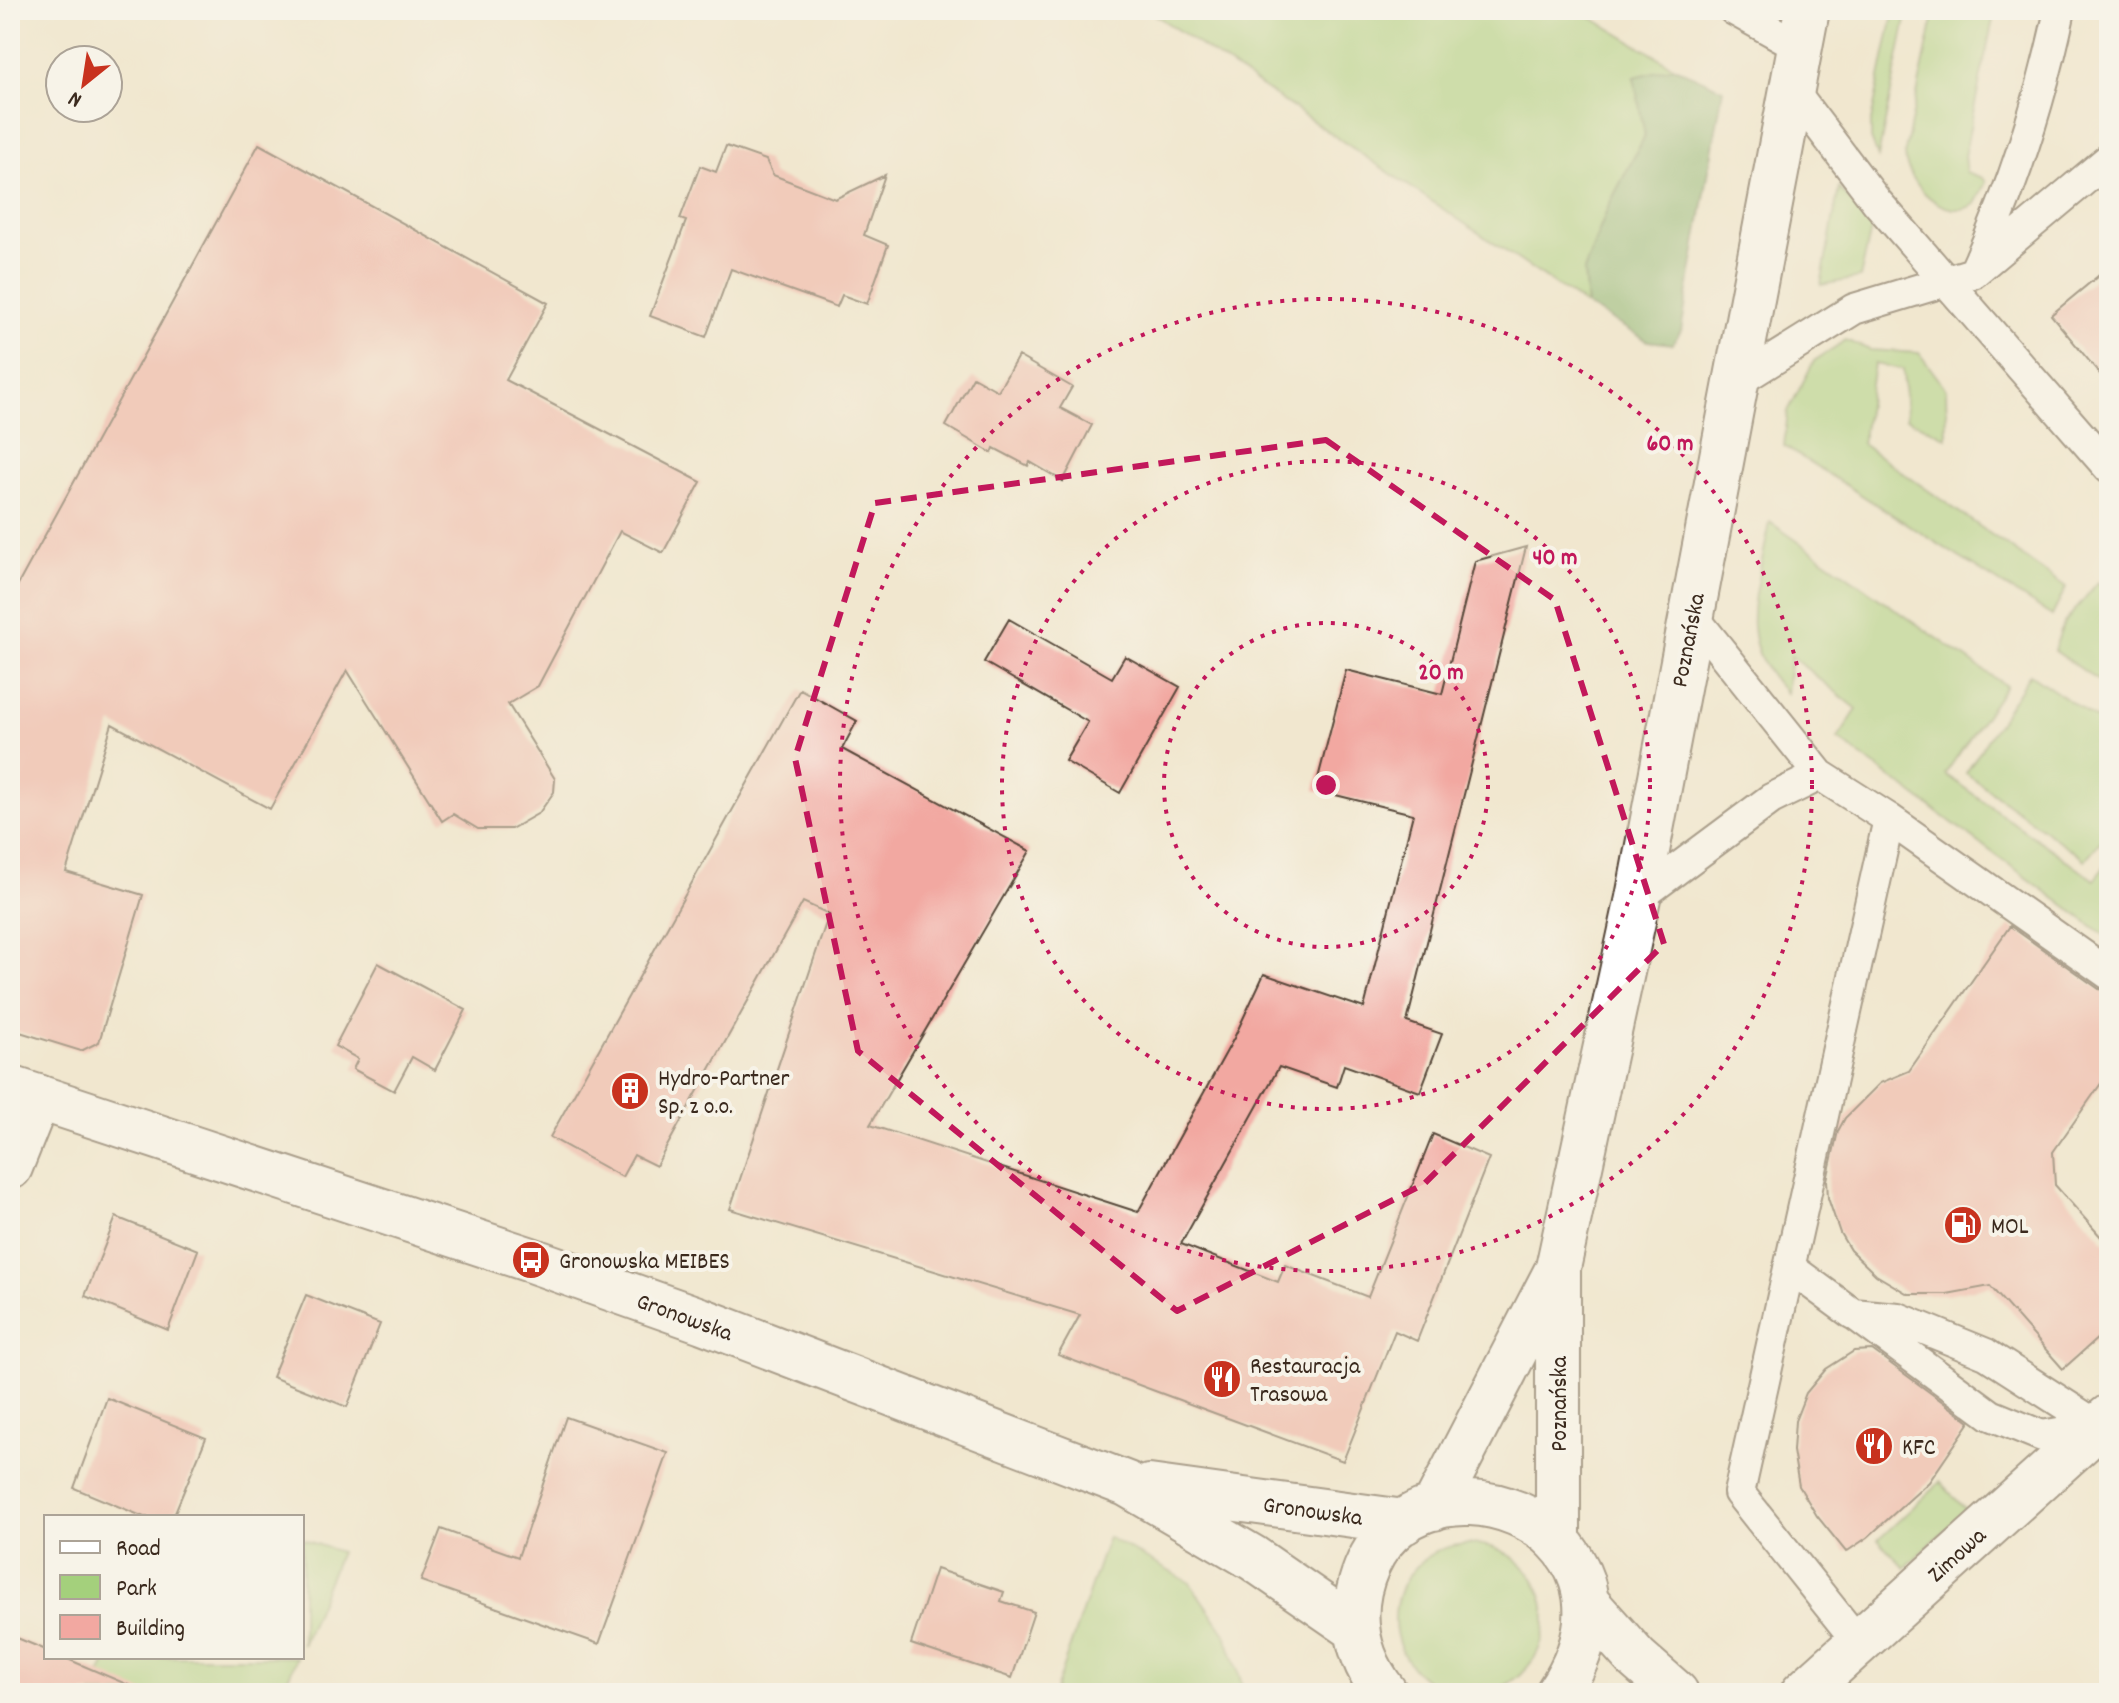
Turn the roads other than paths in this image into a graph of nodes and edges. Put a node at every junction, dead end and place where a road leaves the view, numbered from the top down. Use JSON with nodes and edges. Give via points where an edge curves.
{"nodes":[{"id":1,"x":1734,"y":10,"type":"edge"},
{"id":2,"x":2060,"y":10,"type":"edge"},
{"id":3,"x":1803,"y":28,"type":"edge"},
{"id":4,"x":1792,"y":90,"type":"junction"},
{"id":5,"x":2109,"y":159,"type":"edge"},
{"id":6,"x":1959,"y":277,"type":"junction"},
{"id":7,"x":1737,"y":382,"type":"junction"},
{"id":8,"x":2109,"y":468,"type":"edge"},
{"id":9,"x":1692,"y":615,"type":"junction"},
{"id":10,"x":1820,"y":775,"type":"junction"},
{"id":11,"x":1889,"y":819,"type":"junction"},
{"id":12,"x":1638,"y":898,"type":"junction"},
{"id":13,"x":2109,"y":974,"type":"edge"},
{"id":14,"x":24,"y":1093,"type":"edge"},
{"id":15,"x":10,"y":1167,"type":"edge"},
{"id":16,"x":1789,"y":1267,"type":"junction"},
{"id":17,"x":1558,"y":1268,"type":"junction"},
{"id":18,"x":1853,"y":1314,"type":"junction"},
{"id":19,"x":2104,"y":1422,"type":"edge"},
{"id":20,"x":1127,"y":1484,"type":"junction"},
{"id":21,"x":1419,"y":1515,"type":"junction"},
{"id":22,"x":1558,"y":1540,"type":"junction"},
{"id":23,"x":1586,"y":1602,"type":"junction"},
{"id":24,"x":1356,"y":1629,"type":"junction"},
{"id":25,"x":1858,"y":1642,"type":"junction"},
{"id":26,"x":1384,"y":1693,"type":"edge"},
{"id":27,"x":1558,"y":1693,"type":"edge"},
{"id":28,"x":1676,"y":1693,"type":"edge"},
{"id":29,"x":1803,"y":1693,"type":"edge"}],
"edges":[{"from":1,"to":3,"type":"lane"},
{"from":2,"to":6,"type":"lane","via":[[2010,193]]},
{"from":3,"to":4,"type":"main road","name":"Poznańska"},
{"from":4,"to":6,"type":"lane","via":[[1877,202]]},
{"from":4,"to":7,"type":"main road","name":"Poznańska"},
{"from":5,"to":6,"type":"lane"},
{"from":6,"to":7,"type":"lane","via":[[1854,309]]},
{"from":6,"to":8,"type":"lane"},
{"from":7,"to":9,"type":"main road","name":"Poznańska"},
{"from":9,"to":10,"type":"lane"},
{"from":9,"to":12,"type":"main road","name":"Poznańska"},
{"from":10,"to":11,"type":"lane"},
{"from":10,"to":12,"type":"lane","via":[[1771,799]]},
{"from":11,"to":13,"type":"lane"},
{"from":11,"to":16,"type":"lane"},
{"from":12,"to":17,"type":"main road","name":"Poznańska"},
{"from":14,"to":15,"type":"main road"},
{"from":14,"to":20,"type":"main road","name":"Gronowska","via":[[703,1321]]},
{"from":16,"to":18,"type":"lane"},
{"from":16,"to":25,"type":"lane","via":[[1739,1493]]},
{"from":17,"to":21,"type":"main road","name":"Poznańska"},
{"from":17,"to":22,"type":"main road","name":"Poznańska"},
{"from":18,"to":19,"type":"lane","via":[[1898,1318],[1986,1354]]},
{"from":18,"to":19,"type":"lane","via":[[1991,1415],[2042,1436]]},
{"from":19,"to":25,"type":"main road","name":"Zimowa"},
{"from":20,"to":21,"type":"main road","name":"Gronowska"},
{"from":20,"to":24,"type":"main road","name":"Gronowska","via":[[1253,1558]]},
{"from":21,"to":22,"type":"main road","name":"Gronowska","via":[[1468,1502],[1501,1505],[1532,1518]]},
{"from":21,"to":24,"type":"main road","name":"Poznańska","via":[[1386,1539],[1367,1569],[1356,1604]]},
{"from":22,"to":23,"type":"main road","via":[[1576,1569]]},
{"from":23,"to":27,"type":"main road","via":[[1585,1635],[1576,1666]]},
{"from":23,"to":28,"type":"main road"},
{"from":24,"to":26,"type":"main road","via":[[1361,1651]]},
{"from":25,"to":29,"type":"main road","name":"Zimowa"}]}
